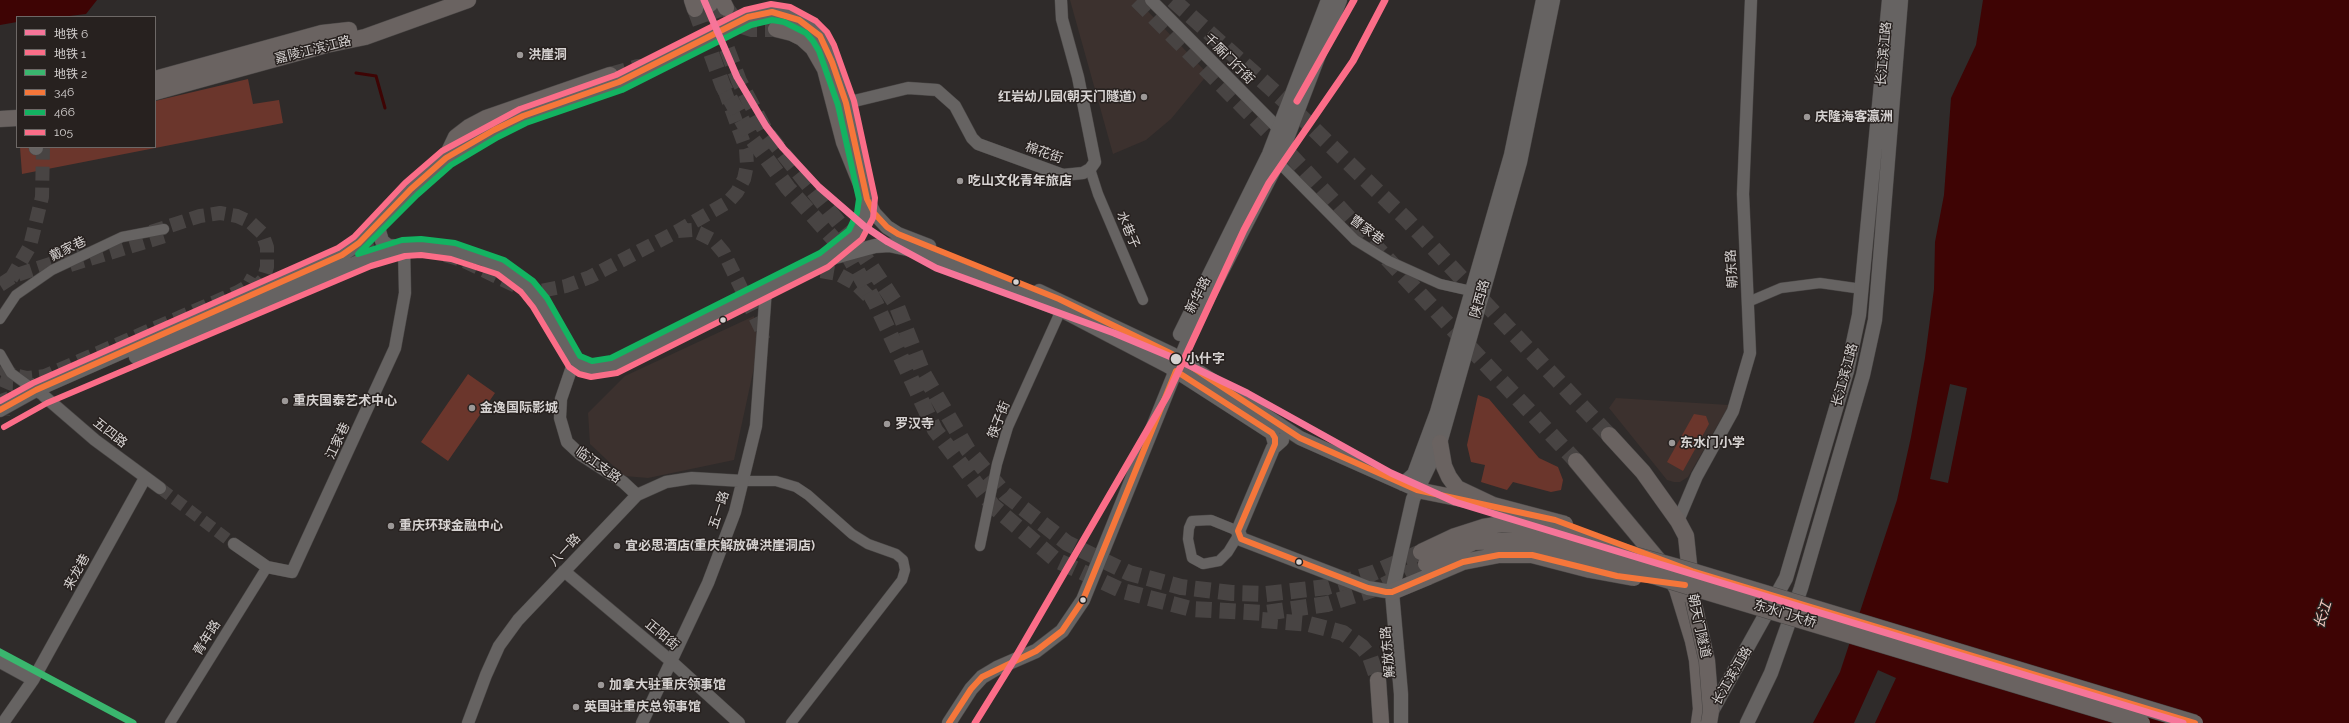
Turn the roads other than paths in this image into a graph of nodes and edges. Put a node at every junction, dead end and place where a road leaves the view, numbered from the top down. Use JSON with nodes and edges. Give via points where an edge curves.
{"nodes":[{"id":1,"x":437,"y":0,"type":"edge"},
{"id":2,"x":468,"y":0,"type":"edge"},
{"id":3,"x":1061,"y":0,"type":"edge"},
{"id":4,"x":1151,"y":0,"type":"edge"},
{"id":5,"x":1328,"y":0,"type":"edge"},
{"id":6,"x":1340,"y":0,"type":"edge"},
{"id":7,"x":1542,"y":0,"type":"edge"},
{"id":8,"x":1553,"y":0,"type":"edge"},
{"id":9,"x":1751,"y":0,"type":"edge"},
{"id":10,"x":1889,"y":0,"type":"edge"},
{"id":11,"x":1901,"y":0,"type":"edge"},
{"id":12,"x":776,"y":29,"type":"tunnel mouth"},
{"id":13,"x":362,"y":32,"type":"junction"},
{"id":14,"x":610,"y":75,"type":"tunnel mouth"},
{"id":15,"x":156,"y":79,"type":"edge"},
{"id":16,"x":156,"y":92,"type":"edge"},
{"id":17,"x":846,"y":103,"type":"junction"},
{"id":18,"x":0,"y":108,"type":"edge"},
{"id":19,"x":16,"y":108,"type":"edge"},
{"id":20,"x":16,"y":118,"type":"edge"},
{"id":21,"x":0,"y":119,"type":"edge"},
{"id":22,"x":1283,"y":134,"type":"junction"},
{"id":23,"x":446,"y":158,"type":"junction"},
{"id":24,"x":1274,"y":158,"type":"junction"},
{"id":25,"x":1090,"y":169,"type":"junction"},
{"id":26,"x":867,"y":199,"type":"junction"},
{"id":27,"x":376,"y":224,"type":"junction"},
{"id":28,"x":164,"y":230,"type":"dead end"},
{"id":29,"x":404,"y":248,"type":"junction"},
{"id":30,"x":824,"y":260,"type":"junction"},
{"id":31,"x":766,"y":289,"type":"junction"},
{"id":32,"x":1862,"y":289,"type":"junction"},
{"id":33,"x":1471,"y":291,"type":"junction"},
{"id":34,"x":1143,"y":300,"type":"dead end"},
{"id":35,"x":1748,"y":302,"type":"junction"},
{"id":36,"x":1061,"y":310,"type":"junction"},
{"id":37,"x":0,"y":319,"type":"edge"},
{"id":38,"x":0,"y":354,"type":"edge"},
{"id":39,"x":574,"y":361,"type":"junction"},
{"id":40,"x":1174,"y":363,"type":"junction"},
{"id":41,"x":40,"y":393,"type":"junction"},
{"id":42,"x":0,"y":410,"type":"edge"},
{"id":43,"x":0,"y":420,"type":"edge"},
{"id":44,"x":1609,"y":435,"type":"tunnel mouth"},
{"id":45,"x":1300,"y":438,"type":"junction"},
{"id":46,"x":1440,"y":443,"type":"junction"},
{"id":47,"x":1275,"y":444,"type":"junction"},
{"id":48,"x":1576,"y":461,"type":"tunnel mouth"},
{"id":49,"x":145,"y":478,"type":"junction"},
{"id":50,"x":743,"y":481,"type":"junction"},
{"id":51,"x":1410,"y":487,"type":"junction"},
{"id":52,"x":160,"y":488,"type":"tunnel mouth"},
{"id":53,"x":1460,"y":494,"type":"junction"},
{"id":54,"x":637,"y":495,"type":"junction"},
{"id":55,"x":1678,"y":521,"type":"junction"},
{"id":56,"x":1238,"y":532,"type":"junction"},
{"id":57,"x":234,"y":544,"type":"tunnel mouth"},
{"id":58,"x":980,"y":546,"type":"dead end"},
{"id":59,"x":1425,"y":564,"type":"junction"},
{"id":60,"x":267,"y":567,"type":"junction"},
{"id":61,"x":564,"y":571,"type":"junction"},
{"id":62,"x":1368,"y":588,"type":"junction"},
{"id":63,"x":1689,"y":590,"type":"junction"},
{"id":64,"x":1392,"y":592,"type":"junction"},
{"id":65,"x":0,"y":662,"type":"edge"},
{"id":66,"x":672,"y":662,"type":"junction"},
{"id":67,"x":33,"y":680,"type":"junction"},
{"id":68,"x":1378,"y":680,"type":"tunnel mouth"},
{"id":69,"x":3,"y":723,"type":"edge"},
{"id":70,"x":170,"y":723,"type":"edge"},
{"id":71,"x":468,"y":723,"type":"edge"},
{"id":72,"x":642,"y":723,"type":"edge"},
{"id":73,"x":739,"y":723,"type":"edge"},
{"id":74,"x":791,"y":723,"type":"edge"},
{"id":75,"x":939,"y":723,"type":"edge"},
{"id":76,"x":949,"y":723,"type":"edge"},
{"id":77,"x":1380,"y":723,"type":"edge"},
{"id":78,"x":1392,"y":723,"type":"edge"},
{"id":79,"x":1401,"y":723,"type":"edge"},
{"id":80,"x":1699,"y":723,"type":"edge"},
{"id":81,"x":1705,"y":723,"type":"edge"},
{"id":82,"x":1709,"y":723,"type":"edge"},
{"id":83,"x":1747,"y":723,"type":"edge"},
{"id":84,"x":2142,"y":723,"type":"edge"},
{"id":85,"x":2195,"y":723,"type":"edge"}],
"edges":[{"from":1,"to":13,"type":"main road","name":"嘉陵江滨江路"},
{"from":2,"to":13,"type":"main road","name":"嘉陵江滨江路"},
{"from":3,"to":25,"type":"street","via":[[1062,19],[1078,77],[1095,162]]},
{"from":4,"to":22,"type":"street","name":"千厮门行街"},
{"from":5,"to":22,"type":"main road","name":"新华路"},
{"from":6,"to":22,"type":"main road","name":"新华路"},
{"from":7,"to":33,"type":"main road","name":"陕西路","via":[[1511,155]]},
{"from":8,"to":46,"type":"main road","name":"陕西路","via":[[1520,162]]},
{"from":9,"to":35,"type":"street","name":"朝东路","via":[[1743,194]]},
{"from":10,"to":32,"type":"main road","name":"长江滨江路"},
{"from":11,"to":83,"type":"main road","name":"长江滨江路","via":[[1875,320],[1863,375],[1801,588],[1771,673]]},
{"from":12,"to":26,"type":"main road","via":[[802,38],[814,48],[821,62],[844,142]]},
{"from":13,"to":15,"type":"main road","name":"嘉陵江滨江路","via":[[322,33]]},
{"from":13,"to":16,"type":"main road","name":"嘉陵江滨江路","via":[[326,45]]},
{"from":14,"to":23,"type":"main road","via":[[486,118],[456,137]]},
{"from":17,"to":23,"type":"main road","via":[[820,36],[811,27],[787,14],[760,13],[620,82],[523,116]]},
{"from":17,"to":25,"type":"street","name":"棉花街","via":[[908,88],[937,90],[954,106],[978,144],[1063,175],[1083,173]]},
{"from":17,"to":26,"type":"main road"},
{"from":18,"to":19,"type":"main road"},
{"from":20,"to":21,"type":"main road"},
{"from":22,"to":24,"type":"main road","name":"新华路"},
{"from":23,"to":27,"type":"main road"},
{"from":24,"to":33,"type":"street","name":"曹家巷","via":[[1355,240],[1388,261],[1434,281]]},
{"from":24,"to":40,"type":"main road","name":"新华路"},
{"from":25,"to":34,"type":"street","name":"水巷子"},
{"from":26,"to":30,"type":"main road","via":[[865,215],[855,235]]},
{"from":26,"to":40,"type":"main road","via":[[879,220],[898,234],[1059,299]]},
{"from":27,"to":29,"type":"main road","via":[[382,241],[388,246]]},
{"from":27,"to":41,"type":"main road","via":[[359,243],[336,258]]},
{"from":28,"to":37,"type":"street","name":"戴家巷","via":[[122,237],[52,270],[16,295]]},
{"from":29,"to":39,"type":"main road","via":[[453,250],[484,259],[515,276],[540,302]]},
{"from":29,"to":41,"type":"main road","via":[[361,261]]},
{"from":29,"to":60,"type":"street","name":"江家巷","via":[[405,293],[395,348],[292,572]]},
{"from":30,"to":31,"type":"main road"},
{"from":30,"to":36,"type":"main road","via":[[864,248],[889,245],[900,247],[957,267]]},
{"from":31,"to":39,"type":"main road","via":[[613,366],[592,369],[582,367]]},
{"from":31,"to":50,"type":"street","name":"五一路","via":[[756,426]]},
{"from":32,"to":35,"type":"street","via":[[1820,283],[1781,288]]},
{"from":32,"to":81,"type":"main road","name":"长江滨江路","via":[[1847,371],[1786,578]]},
{"from":33,"to":51,"type":"main road","name":"陕西路","via":[[1437,412]]},
{"from":35,"to":55,"type":"street","name":"朝东路","via":[[1750,353],[1733,411],[1697,476]]},
{"from":36,"to":40,"type":"main road"},
{"from":36,"to":58,"type":"street","name":"筷子街","via":[[1008,427],[997,464]]},
{"from":38,"to":41,"type":"street","via":[[12,374]]},
{"from":39,"to":54,"type":"street","name":"临江支路","via":[[561,399],[560,418],[567,442]]},
{"from":40,"to":45,"type":"main road"},
{"from":40,"to":47,"type":"main road","via":[[1272,433]]},
{"from":40,"to":75,"type":"main road","name":"新华路","via":[[1074,596],[1056,625],[1029,645],[979,670],[965,685]]},
{"from":40,"to":76,"type":"main road","name":"新华路","via":[[1083,600],[1062,631],[1036,651],[982,677]]},
{"from":41,"to":42,"type":"main road"},
{"from":41,"to":43,"type":"main road"},
{"from":41,"to":49,"type":"street","name":"五四路"},
{"from":44,"to":55,"type":"main road","name":"朝天门隧道","via":[[1643,472]]},
{"from":45,"to":47,"type":"main road","via":[[1288,437]]},
{"from":45,"to":51,"type":"main road"},
{"from":46,"to":51,"type":"main road","name":"陕西路"},
{"from":46,"to":53,"type":"main road","via":[[1444,466]]},
{"from":47,"to":56,"type":"main road"},
{"from":48,"to":63,"type":"main road","name":"朝天门隧道","via":[[1665,568]]},
{"from":49,"to":52,"type":"street","name":"五四路"},
{"from":49,"to":67,"type":"street","name":"来龙巷"},
{"from":50,"to":54,"type":"street","name":"八一路","via":[[692,478],[666,482]]},
{"from":50,"to":66,"type":"street","name":"五一路","via":[[735,512],[708,582]]},
{"from":50,"to":74,"type":"street","via":[[776,481],[796,487],[858,538],[896,554],[903,560],[905,570],[895,590]]},
{"from":51,"to":53,"type":"main road"},
{"from":51,"to":64,"type":"main road","name":"陕西路"},
{"from":53,"to":63,"type":"main road","bridge":true,"via":[[1555,520]]},
{"from":54,"to":61,"type":"street","name":"八一路"},
{"from":55,"to":63,"type":"main road","name":"朝天门隧道","via":[[1686,536],[1689,552]]},
{"from":56,"to":56,"type":"street","via":[[1228,552],[1219,560],[1203,564],[1192,558],[1188,539],[1192,521],[1211,520]]},
{"from":56,"to":62,"type":"main road","via":[[1241,539]]},
{"from":57,"to":60,"type":"street"},
{"from":59,"to":63,"type":"main road","bridge":true,"via":[[1463,562],[1499,555],[1532,555],[1617,576]]},
{"from":59,"to":63,"type":"main road","name":"东水门大桥","bridge":true,"via":[[1455,536],[1502,524],[1532,526],[1559,533]]},
{"from":59,"to":64,"type":"main road"},
{"from":60,"to":70,"type":"street","name":"青年路"},
{"from":61,"to":66,"type":"street","name":"正阳街"},
{"from":61,"to":71,"type":"street","name":"八一路","via":[[518,620],[499,646]]},
{"from":62,"to":64,"type":"main road"},
{"from":62,"to":78,"type":"main road","name":"解放东路","via":[[1380,598],[1384,608]]},
{"from":63,"to":80,"type":"main road","name":"朝天门隧道","via":[[1701,709]]},
{"from":63,"to":82,"type":"main road","name":"朝天门隧道","bridge":true,"via":[[1707,661],[1711,711]]},
{"from":63,"to":84,"type":"main road","name":"东水门大桥","bridge":true},
{"from":63,"to":85,"type":"main road","name":"东水门大桥","bridge":true},
{"from":64,"to":79,"type":"main road","name":"解放东路"},
{"from":65,"to":67,"type":"street"},
{"from":66,"to":72,"type":"street","name":"五一路"},
{"from":66,"to":73,"type":"street","name":"正阳街"},
{"from":67,"to":69,"type":"street","name":"来龙巷"},
{"from":68,"to":77,"type":"main road"}]}
